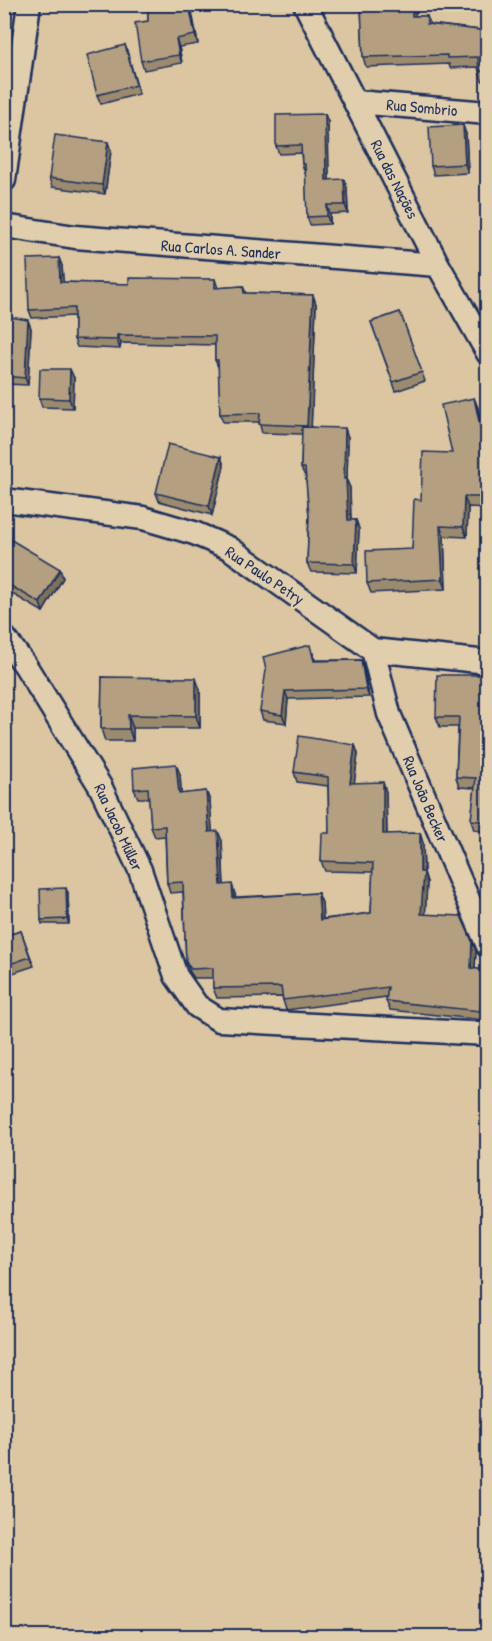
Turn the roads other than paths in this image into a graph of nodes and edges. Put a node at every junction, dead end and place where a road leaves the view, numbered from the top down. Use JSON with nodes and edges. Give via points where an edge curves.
{"nodes":[{"id":1,"x":29,"y":4,"type":"edge"},
{"id":2,"x":305,"y":4,"type":"edge"},
{"id":3,"x":356,"y":102,"type":"junction"},
{"id":4,"x":488,"y":112,"type":"edge"},
{"id":5,"x":4,"y":180,"type":"edge"},
{"id":6,"x":4,"y":226,"type":"edge"},
{"id":7,"x":438,"y":265,"type":"junction"},
{"id":8,"x":488,"y":353,"type":"edge"},
{"id":9,"x":4,"y":500,"type":"edge"},
{"id":10,"x":4,"y":638,"type":"edge"},
{"id":11,"x":374,"y":650,"type":"junction"},
{"id":12,"x":488,"y":662,"type":"edge"},
{"id":13,"x":488,"y":946,"type":"edge"},
{"id":14,"x":488,"y":1034,"type":"edge"}],
"edges":[{"from":1,"to":5,"type":"street"},
{"from":2,"to":3,"type":"street","name":"Rua das Nações"},
{"from":3,"to":4,"type":"street","name":"Rua Sombrio"},
{"from":3,"to":7,"type":"street","name":"Rua das Nações"},
{"from":6,"to":7,"type":"street","name":"Rua Carlos A. Sander","via":[[75,237]]},
{"from":7,"to":8,"type":"street","name":"Rua das Nações"},
{"from":9,"to":11,"type":"street","name":"Rua Paulo Petry","via":[[143,518],[194,533],[229,548]]},
{"from":10,"to":14,"type":"street","name":"Rua Jacob Müller","via":[[100,786],[140,870],[176,976],[197,1006],[219,1020]]},
{"from":11,"to":12,"type":"street"},
{"from":11,"to":13,"type":"street","name":"Rua João Becker","via":[[389,714]]}]}
